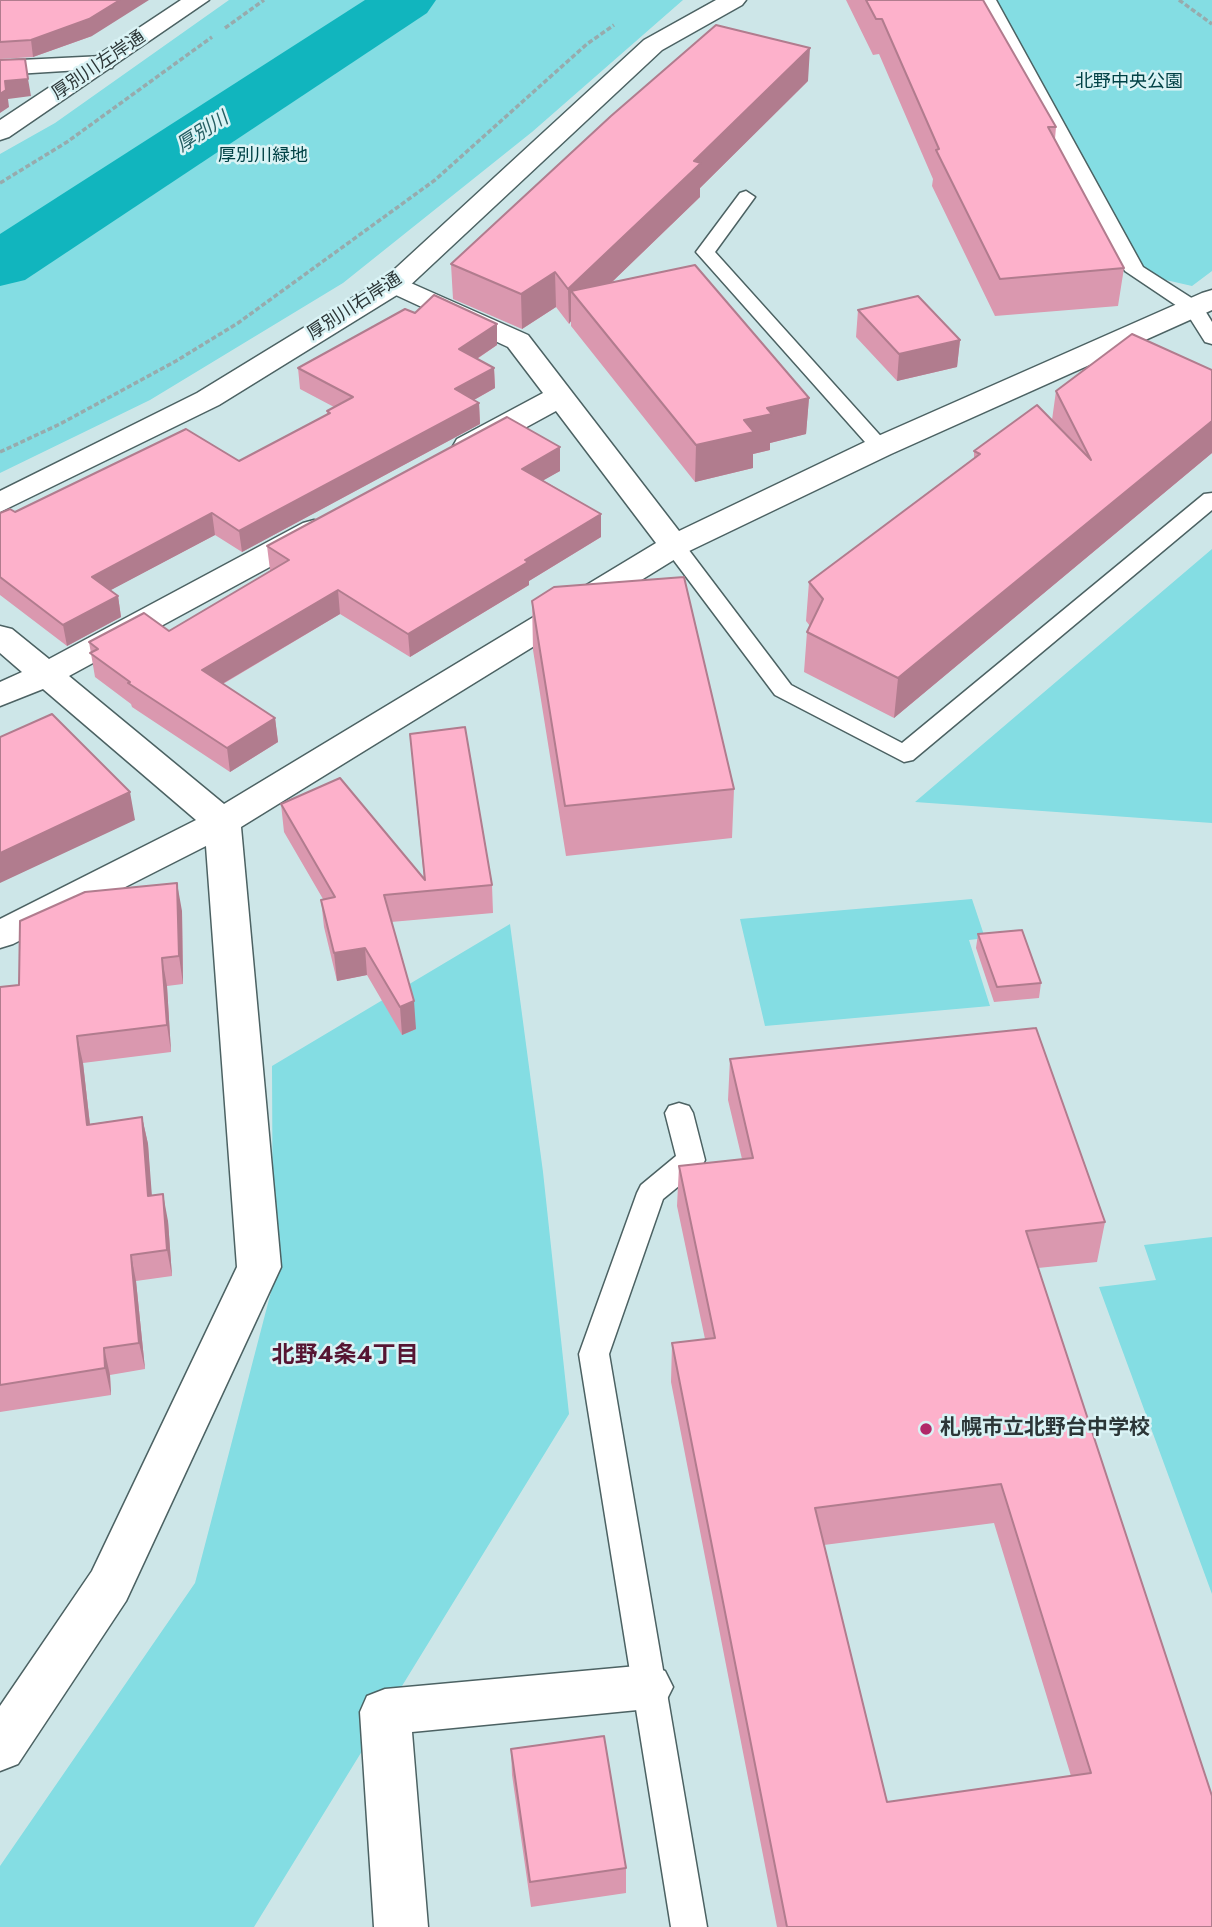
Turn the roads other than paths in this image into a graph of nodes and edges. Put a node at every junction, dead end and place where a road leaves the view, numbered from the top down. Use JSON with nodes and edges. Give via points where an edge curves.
{"nodes":[{"id":1,"x":197,"y":0,"type":"edge"},
{"id":2,"x":734,"y":0,"type":"edge"},
{"id":3,"x":988,"y":0,"type":"edge"},
{"id":4,"x":103,"y":63,"type":"junction"},
{"id":5,"x":0,"y":68,"type":"edge"},
{"id":6,"x":0,"y":132,"type":"edge"},
{"id":7,"x":746,"y":197,"type":"dead end"},
{"id":8,"x":396,"y":284,"type":"junction"},
{"id":9,"x":1203,"y":304,"type":"edge"},
{"id":10,"x":1212,"y":338,"type":"edge"},
{"id":11,"x":562,"y":395,"type":"junction"},
{"id":12,"x":880,"y":447,"type":"junction"},
{"id":13,"x":439,"y":462,"type":"edge"},
{"id":14,"x":1212,"y":499,"type":"edge"},
{"id":15,"x":0,"y":503,"type":"edge"},
{"id":16,"x":341,"y":515,"type":"edge"},
{"id":17,"x":674,"y":547,"type":"junction"},
{"id":18,"x":0,"y":636,"type":"edge"},
{"id":19,"x":46,"y":675,"type":"junction"},
{"id":20,"x":0,"y":695,"type":"edge"},
{"id":21,"x":222,"y":822,"type":"junction"},
{"id":22,"x":0,"y":935,"type":"edge"},
{"id":23,"x":679,"y":1113,"type":"dead end"},
{"id":24,"x":648,"y":1688,"type":"junction"},
{"id":25,"x":0,"y":1748,"type":"edge"},
{"id":26,"x":401,"y":1927,"type":"edge"},
{"id":27,"x":689,"y":1927,"type":"edge"}],
"edges":[{"from":1,"to":4,"type":"street","name":"厚別川左岸通"},
{"from":2,"to":8,"type":"street","name":"厚別川右岸通","via":[[653,46]]},
{"from":3,"to":9,"type":"lane","via":[[1135,271]]},
{"from":4,"to":5,"type":"street"},
{"from":4,"to":6,"type":"street","name":"厚別川左岸通"},
{"from":7,"to":12,"type":"lane","via":[[705,251]]},
{"from":8,"to":11,"type":"street","via":[[518,341]]},
{"from":8,"to":15,"type":"street","name":"厚別川右岸通","via":[[208,399]]},
{"from":9,"to":10,"type":"lane"},
{"from":9,"to":12,"type":"street"},
{"from":11,"to":13,"type":"street"},
{"from":11,"to":17,"type":"street"},
{"from":12,"to":17,"type":"street"},
{"from":14,"to":17,"type":"lane","via":[[904,754],[783,690]]},
{"from":16,"to":19,"type":"street"},
{"from":17,"to":21,"type":"street"},
{"from":18,"to":19,"type":"street"},
{"from":19,"to":20,"type":"street"},
{"from":19,"to":21,"type":"street"},
{"from":21,"to":22,"type":"street"},
{"from":21,"to":25,"type":"street","via":[[259,1267],[109,1586]]},
{"from":23,"to":24,"type":"lane","via":[[691,1160],[651,1193],[594,1354]]},
{"from":24,"to":26,"type":"street","via":[[385,1712]]},
{"from":24,"to":27,"type":"lane"}]}
